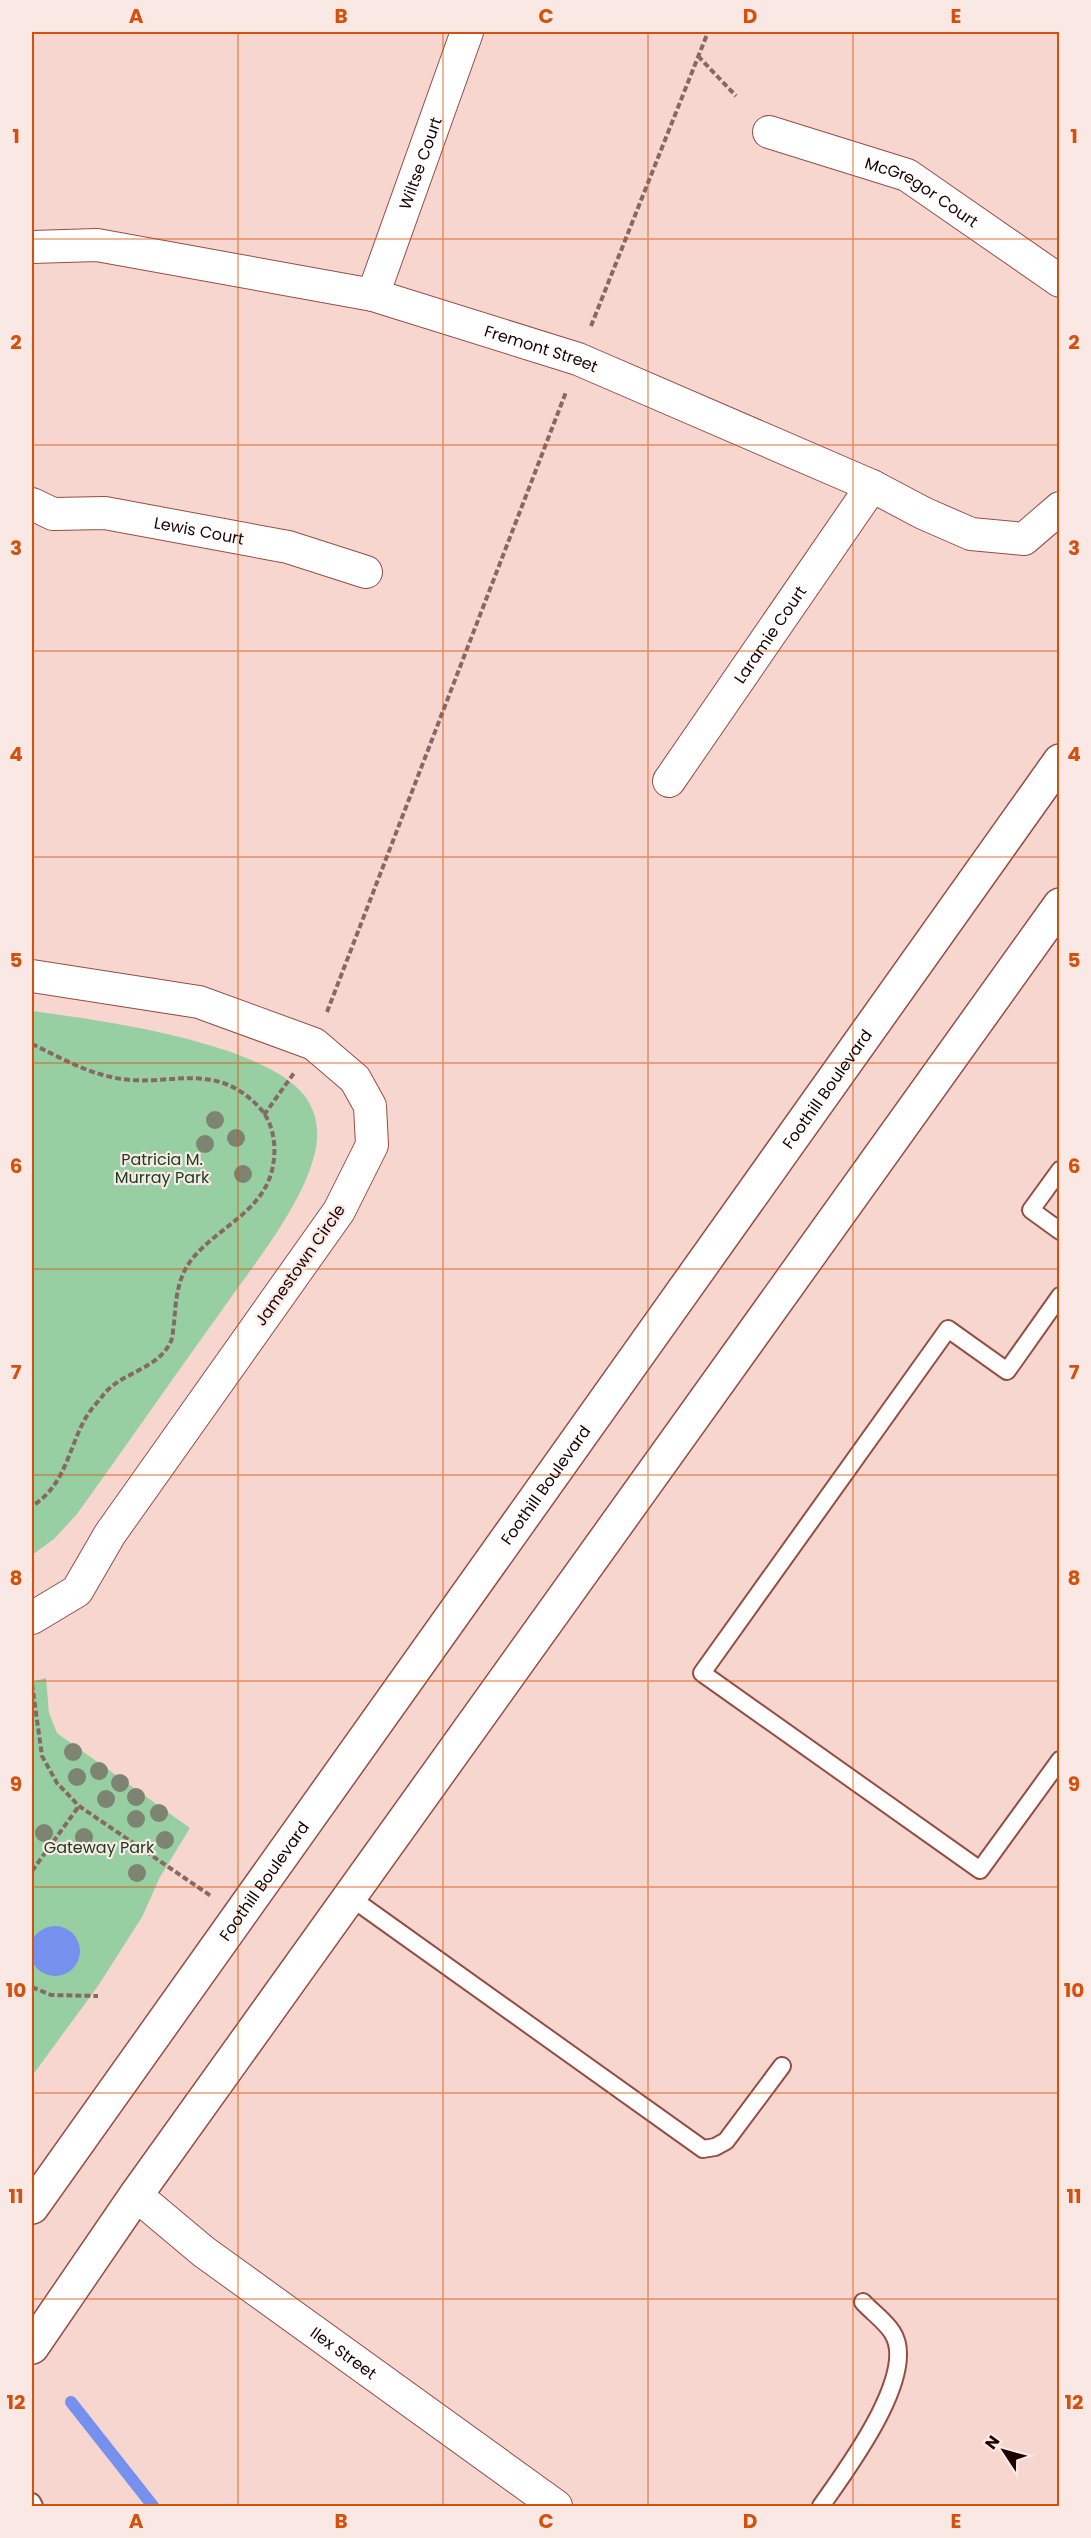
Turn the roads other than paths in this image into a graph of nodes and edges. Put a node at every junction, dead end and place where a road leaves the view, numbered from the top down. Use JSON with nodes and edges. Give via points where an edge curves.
{"nodes":[{"id":1,"x":467,"y":32,"type":"edge"},
{"id":2,"x":769,"y":132,"type":"dead end"},
{"id":3,"x":32,"y":247,"type":"edge"},
{"id":4,"x":1059,"y":281,"type":"edge"},
{"id":5,"x":373,"y":295,"type":"junction"},
{"id":6,"x":872,"y":486,"type":"junction"},
{"id":7,"x":32,"y":504,"type":"edge"},
{"id":8,"x":1059,"y":508,"type":"edge"},
{"id":9,"x":366,"y":572,"type":"dead end"},
{"id":10,"x":1059,"y":761,"type":"edge"},
{"id":11,"x":669,"y":781,"type":"dead end"},
{"id":12,"x":1059,"y":905,"type":"edge"},
{"id":13,"x":32,"y":976,"type":"edge"},
{"id":14,"x":1059,"y":1170,"type":"edge"},
{"id":15,"x":1059,"y":1231,"type":"edge"},
{"id":16,"x":1059,"y":1296,"type":"edge"},
{"id":17,"x":32,"y":1618,"type":"edge"},
{"id":18,"x":1059,"y":1760,"type":"edge"},
{"id":19,"x":350,"y":1897,"type":"junction"},
{"id":20,"x":782,"y":2066,"type":"dead end"},
{"id":21,"x":136,"y":2195,"type":"junction"},
{"id":22,"x":32,"y":2207,"type":"edge"},
{"id":23,"x":863,"y":2302,"type":"dead end"},
{"id":24,"x":32,"y":2347,"type":"edge"},
{"id":25,"x":32,"y":2502,"type":"edge"},
{"id":26,"x":34,"y":2506,"type":"edge"},
{"id":27,"x":556,"y":2506,"type":"edge"},
{"id":28,"x":821,"y":2506,"type":"edge"}],
"edges":[{"from":1,"to":5,"type":"street","name":"Wiltse Court"},
{"from":2,"to":4,"type":"street","name":"McGregor Court","via":[[907,175]]},
{"from":3,"to":5,"type":"street","name":"Fremont Street","via":[[97,245]]},
{"from":5,"to":6,"type":"street","name":"Fremont Street","via":[[578,359]]},
{"from":6,"to":8,"type":"street","name":"Fremont Street","via":[[971,534],[1023,539]]},
{"from":6,"to":11,"type":"street","name":"Laramie Court"},
{"from":7,"to":9,"type":"street","name":"Lewis Court","via":[[53,514],[105,513],[288,547]]},
{"from":10,"to":22,"type":"main road","name":"Foothill Boulevard"},
{"from":12,"to":19,"type":"main road"},
{"from":13,"to":17,"type":"street","name":"Jamestown Circle","via":[[200,1002],[314,1044],[356,1079],[370,1106],[372,1145],[339,1211],[110,1534],[77,1591]]},
{"from":14,"to":15,"type":"lane","via":[[1031,1210]]},
{"from":16,"to":18,"type":"lane","via":[[1007,1371],[948,1329],[702,1673],[981,1870]]},
{"from":19,"to":20,"type":"lane","via":[[703,2150],[726,2141]]},
{"from":19,"to":21,"type":"main road"},
{"from":21,"to":24,"type":"main road"},
{"from":21,"to":27,"type":"street","name":"Ilex Street","via":[[204,2252]]},
{"from":23,"to":28,"type":"lane","via":[[894,2333],[898,2355],[896,2378],[862,2449]]},
{"from":25,"to":26,"type":"lane"}]}
